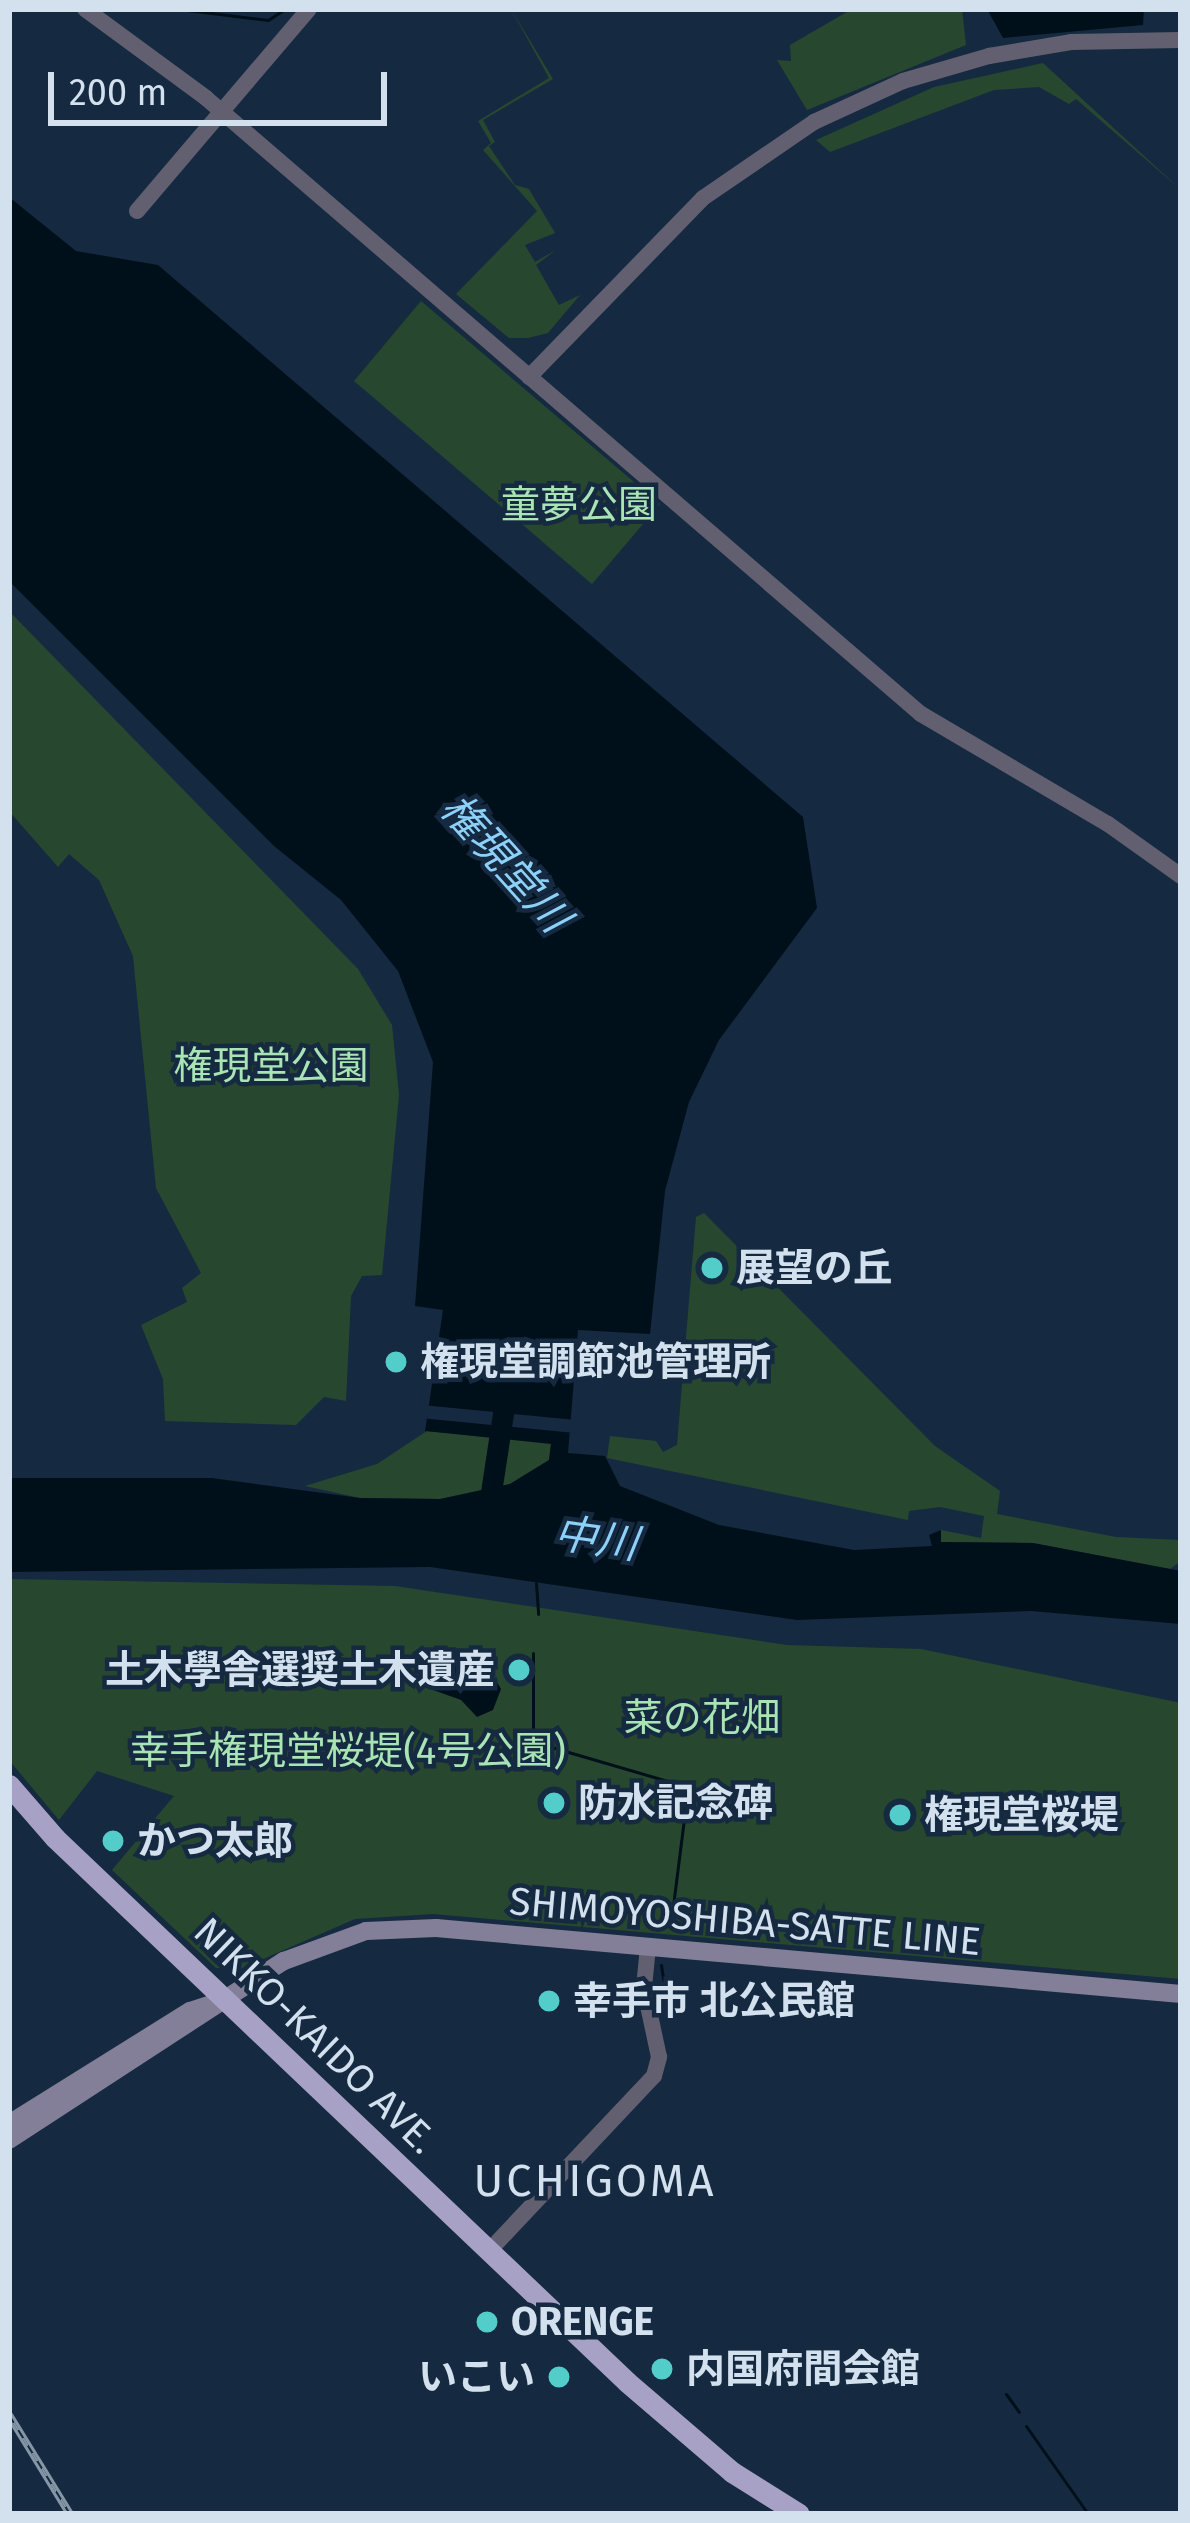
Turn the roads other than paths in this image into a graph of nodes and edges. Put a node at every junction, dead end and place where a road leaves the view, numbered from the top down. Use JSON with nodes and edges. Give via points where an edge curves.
{"nodes":[{"id":1,"x":85,"y":9,"type":"edge"},
{"id":2,"x":308,"y":9,"type":"edge"},
{"id":3,"x":1181,"y":40,"type":"edge"},
{"id":4,"x":221,"y":111,"type":"junction"},
{"id":5,"x":137,"y":211,"type":"dead end"},
{"id":6,"x":529,"y":377,"type":"junction"},
{"id":7,"x":1181,"y":876,"type":"edge"},
{"id":8,"x":9,"y":1785,"type":"edge"},
{"id":9,"x":648,"y":1947,"type":"junction"},
{"id":10,"x":1181,"y":1994,"type":"edge"},
{"id":11,"x":224,"y":1999,"type":"junction"},
{"id":12,"x":14,"y":2128,"type":"edge"},
{"id":13,"x":488,"y":2252,"type":"junction"},
{"id":14,"x":799,"y":2514,"type":"edge"}],
"edges":[{"from":1,"to":4,"type":"street"},
{"from":2,"to":4,"type":"street"},
{"from":3,"to":6,"type":"street","via":[[1016,50],[903,81],[814,122],[703,198]]},
{"from":4,"to":5,"type":"street"},
{"from":4,"to":6,"type":"street"},
{"from":6,"to":7,"type":"street","via":[[932,723],[1108,824]]},
{"from":8,"to":11,"type":"highway","name":"NIKKO-KAIDO AVE."},
{"from":9,"to":10,"type":"main road","name":"SHIMOYOSHIBA-SATTE LINE"},
{"from":9,"to":11,"type":"main road","name":"SHIMOYOSHIBA-SATTE LINE","via":[[436,1928],[366,1931],[306,1950]]},
{"from":9,"to":13,"type":"street","via":[[654,2076]]},
{"from":11,"to":12,"type":"main road","name":"SHIMOYOSHIBA-SATTE LINE","via":[[190,2011]]},
{"from":11,"to":13,"type":"highway","name":"NIKKO-KAIDO AVE."},
{"from":13,"to":14,"type":"highway","name":"NIKKO-KAIDO AVE.","via":[[706,2451]]}]}
